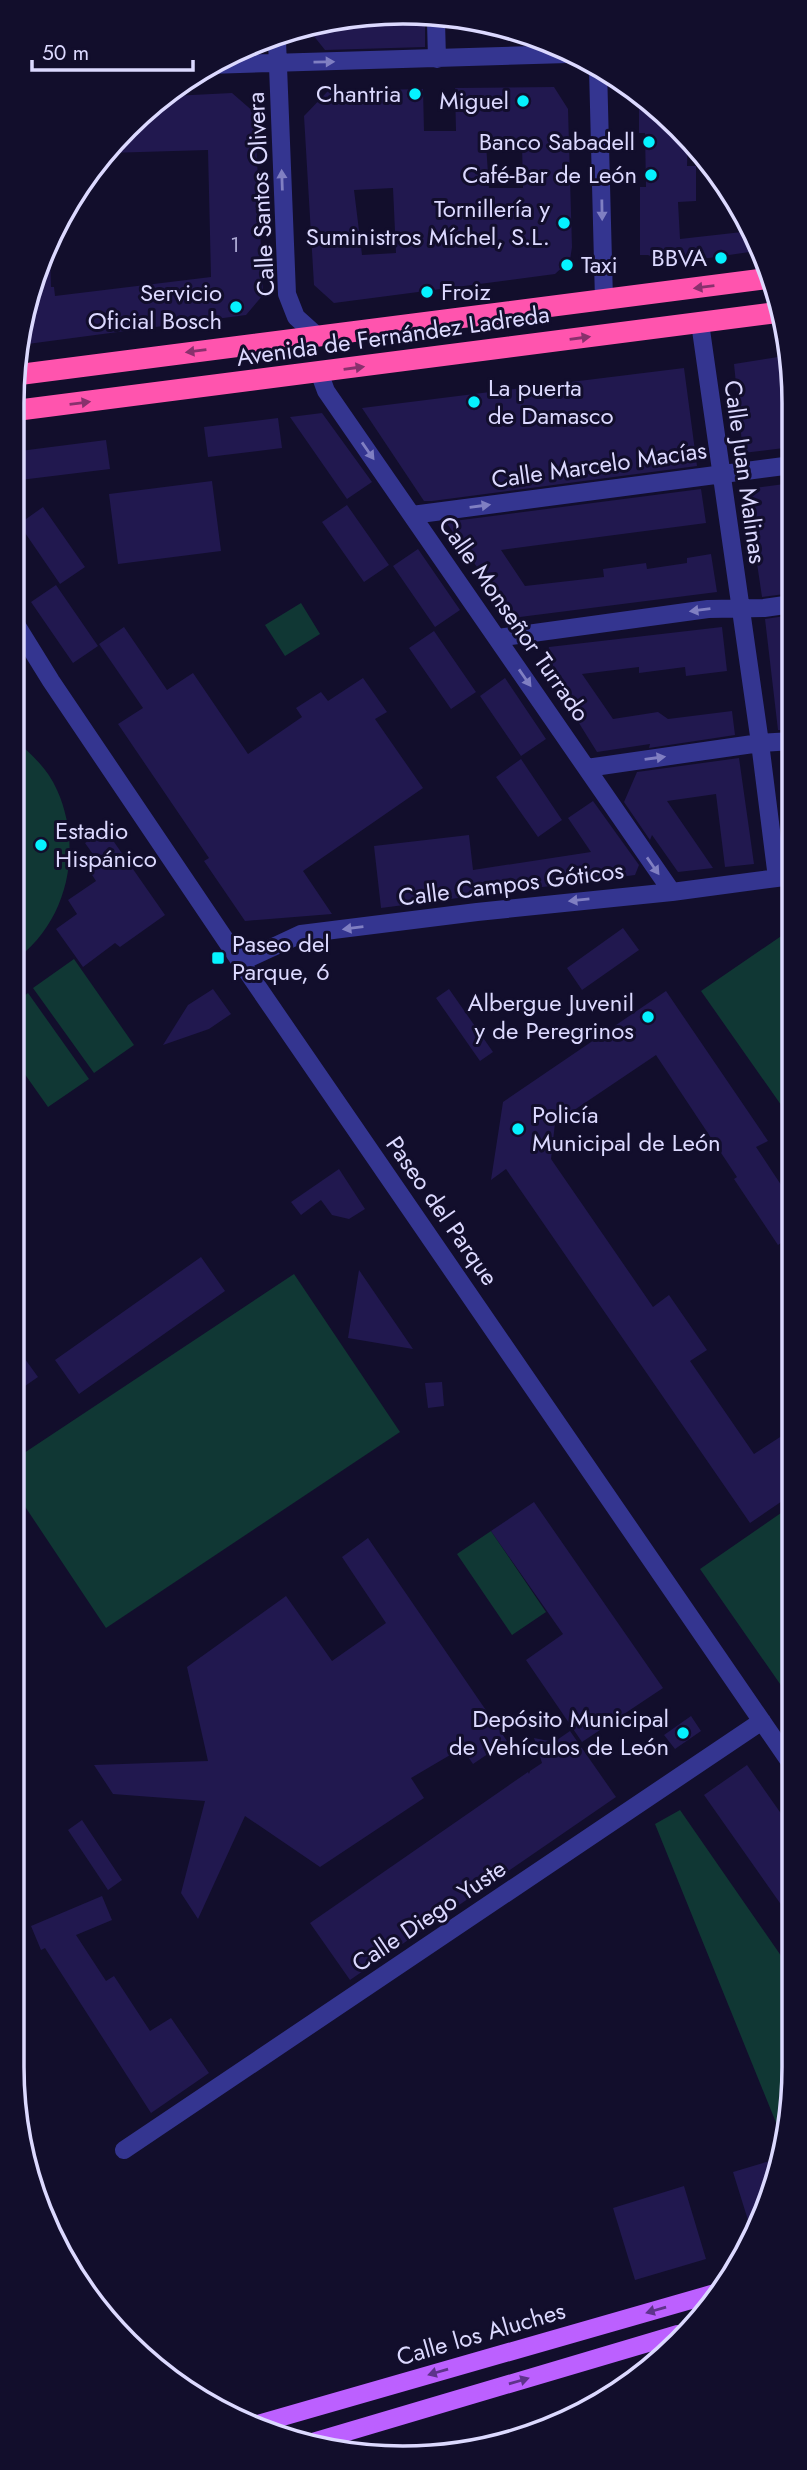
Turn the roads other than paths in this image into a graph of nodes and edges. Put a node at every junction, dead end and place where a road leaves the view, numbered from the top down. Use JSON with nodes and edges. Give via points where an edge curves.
{"nodes":[{"id":1,"x":436,"y":26,"type":"edge"},
{"id":2,"x":277,"y":47,"type":"edge"},
{"id":3,"x":552,"y":55,"type":"edge"},
{"id":4,"x":437,"y":59,"type":"junction"},
{"id":5,"x":278,"y":63,"type":"junction"},
{"id":6,"x":236,"y":64,"type":"edge"},
{"id":7,"x":598,"y":78,"type":"edge"},
{"id":8,"x":761,"y":279,"type":"edge"},
{"id":9,"x":604,"y":300,"type":"junction"},
{"id":10,"x":772,"y":314,"type":"edge"},
{"id":11,"x":700,"y":323,"type":"junction"},
{"id":12,"x":316,"y":335,"type":"junction"},
{"id":13,"x":319,"y":372,"type":"junction"},
{"id":14,"x":26,"y":373,"type":"edge"},
{"id":15,"x":24,"y":409,"type":"edge"},
{"id":16,"x":782,"y":466,"type":"edge"},
{"id":17,"x":721,"y":474,"type":"junction"},
{"id":18,"x":412,"y":515,"type":"junction"},
{"id":19,"x":782,"y":605,"type":"edge"},
{"id":20,"x":739,"y":607,"type":"junction"},
{"id":21,"x":24,"y":637,"type":"edge"},
{"id":22,"x":497,"y":638,"type":"junction"},
{"id":23,"x":24,"y":647,"type":"edge"},
{"id":24,"x":51,"y":681,"type":"junction"},
{"id":25,"x":782,"y":742,"type":"edge"},
{"id":26,"x":760,"y":743,"type":"junction"},
{"id":27,"x":587,"y":768,"type":"junction"},
{"id":28,"x":782,"y":866,"type":"edge"},
{"id":29,"x":782,"y":877,"type":"edge"},
{"id":30,"x":672,"y":892,"type":"junction"},
{"id":31,"x":241,"y":962,"type":"junction"},
{"id":32,"x":762,"y":1721,"type":"junction"},
{"id":33,"x":782,"y":1750,"type":"edge"},
{"id":34,"x":124,"y":2150,"type":"dead end"},
{"id":35,"x":705,"y":2296,"type":"edge"},
{"id":36,"x":668,"y":2337,"type":"edge"},
{"id":37,"x":269,"y":2421,"type":"edge"},
{"id":38,"x":328,"y":2438,"type":"edge"}],
"edges":[{"from":1,"to":4,"type":"street"},
{"from":2,"to":5,"type":"street","name":"Calle Santos Olivera"},
{"from":3,"to":4,"type":"street"},
{"from":5,"to":4,"type":"street","one_way":true},
{"from":5,"to":6,"type":"street"},
{"from":12,"to":5,"type":"street","name":"Calle Santos Olivera","one_way":true,"via":[[296,317],[287,294]]},
{"from":7,"to":9,"type":"street","one_way":true},
{"from":8,"to":9,"type":"highway","name":"Avenida de Fernández Ladreda","one_way":true},
{"from":9,"to":12,"type":"highway","name":"Avenida de Fernández Ladreda"},
{"from":10,"to":11,"type":"highway","name":"Avenida de Fernández Ladreda"},
{"from":13,"to":11,"type":"highway","name":"Avenida de Fernández Ladreda","one_way":true},
{"from":11,"to":17,"type":"street","name":"Calle Juan Malinas"},
{"from":12,"to":14,"type":"highway","name":"Avenida de Fernández Ladreda","one_way":true},
{"from":15,"to":13,"type":"highway","name":"Avenida de Fernández Ladreda","one_way":true},
{"from":13,"to":18,"type":"street","name":"Calle Monseñor Turrado","one_way":true,"via":[[326,391]]},
{"from":16,"to":17,"type":"street","name":"Calle Marcelo Macías"},
{"from":18,"to":17,"type":"street","name":"Calle Marcelo Macías","one_way":true},
{"from":17,"to":20,"type":"street","name":"Calle Juan Malinas"},
{"from":18,"to":22,"type":"street","name":"Calle Monseñor Turrado"},
{"from":19,"to":20,"type":"street"},
{"from":20,"to":22,"type":"street","one_way":true},
{"from":20,"to":26,"type":"street","name":"Calle Juan Malinas"},
{"from":21,"to":24,"type":"street","name":"Paseo del Parque"},
{"from":22,"to":27,"type":"street","name":"Calle Monseñor Turrado","one_way":true},
{"from":23,"to":24,"type":"street","name":"Paseo del Parque"},
{"from":24,"to":31,"type":"street","name":"Paseo del Parque"},
{"from":25,"to":26,"type":"street"},
{"from":27,"to":26,"type":"street","one_way":true},
{"from":26,"to":28,"type":"street","name":"Calle Juan Malinas"},
{"from":27,"to":30,"type":"street","name":"Calle Monseñor Turrado","one_way":true},
{"from":29,"to":30,"type":"street","name":"Calle Campos Góticos"},
{"from":30,"to":31,"type":"street","name":"Calle Campos Góticos","one_way":true,"via":[[301,934]]},
{"from":31,"to":32,"type":"street","name":"Paseo del Parque"},
{"from":32,"to":33,"type":"street","name":"Paseo del Parque"},
{"from":32,"to":34,"type":"street","name":"Calle Diego Yuste"},
{"from":35,"to":37,"type":"main road","name":"Calle los Aluches","one_way":true},
{"from":38,"to":36,"type":"main road","one_way":true}]}
